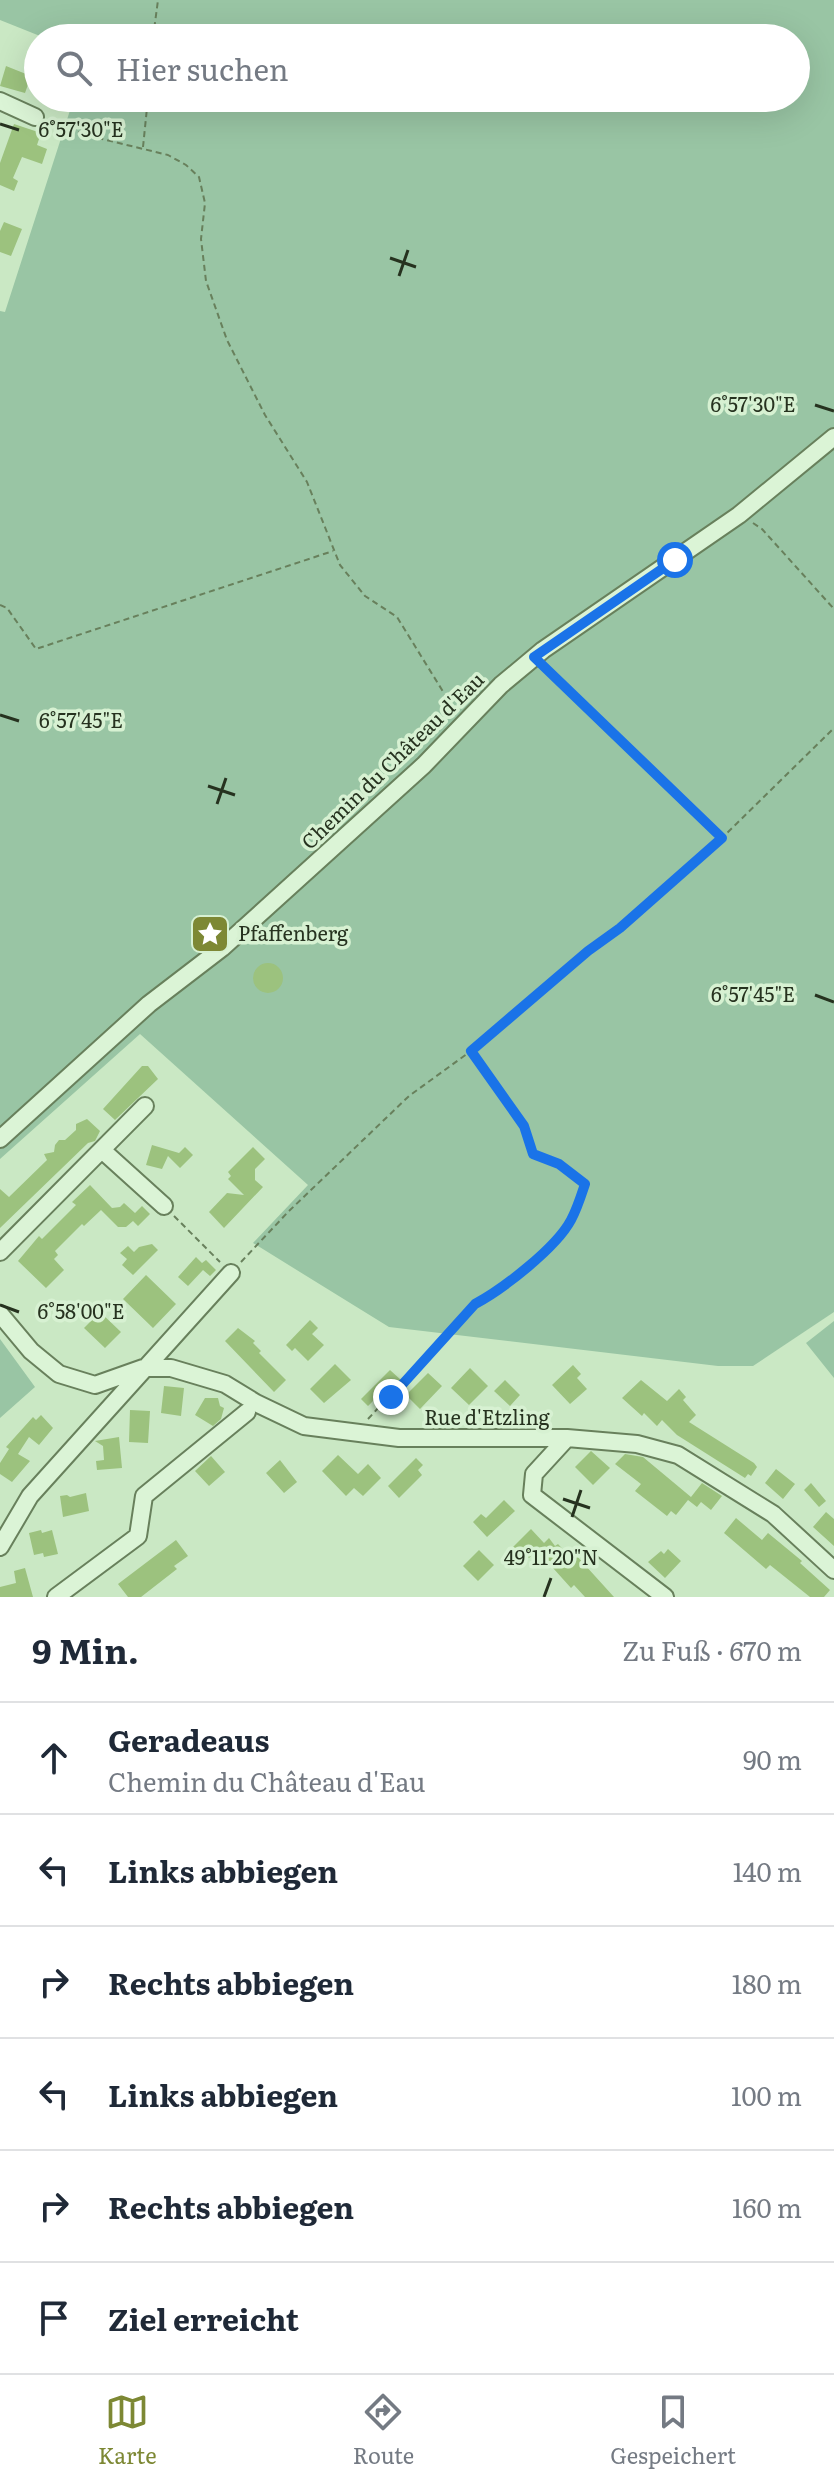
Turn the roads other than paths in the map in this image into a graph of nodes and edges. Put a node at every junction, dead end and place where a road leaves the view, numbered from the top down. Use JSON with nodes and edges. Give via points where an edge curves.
{"nodes":[{"id":1,"x":0,"y":101,"type":"edge"},
{"id":2,"x":24,"y":112,"type":"edge"},
{"id":3,"x":24,"y":112,"type":"edge"},
{"id":4,"x":35,"y":117,"type":"road end"},
{"id":5,"x":834,"y":437,"type":"edge"},
{"id":6,"x":145,"y":1106,"type":"dead end"},
{"id":7,"x":0,"y":1139,"type":"edge"},
{"id":8,"x":102,"y":1150,"type":"junction"},
{"id":9,"x":164,"y":1206,"type":"road end"},
{"id":10,"x":0,"y":1252,"type":"edge"},
{"id":11,"x":231,"y":1273,"type":"road end"},
{"id":12,"x":0,"y":1314,"type":"edge"},
{"id":13,"x":143,"y":1368,"type":"junction"},
{"id":14,"x":247,"y":1412,"type":"dead end"},
{"id":15,"x":567,"y":1438,"type":"junction"},
{"id":16,"x":0,"y":1547,"type":"edge"},
{"id":17,"x":834,"y":1570,"type":"edge"},
{"id":18,"x":56,"y":1597,"type":"edge"},
{"id":19,"x":665,"y":1597,"type":"edge"}],
"edges":[{"from":1,"to":2,"type":"street"},
{"from":3,"to":4,"type":"street"},
{"from":5,"to":7,"type":"street","name":"Chemin du Château d'Eau","via":[[739,515],[534,657],[222,948],[149,1004]]},
{"from":6,"to":8,"type":"street"},
{"from":8,"to":9,"type":"street"},
{"from":8,"to":10,"type":"street"},
{"from":11,"to":13,"type":"street"},
{"from":12,"to":13,"type":"street","name":"Rue d'Etzling","via":[[59,1374],[95,1385]]},
{"from":13,"to":15,"type":"street","name":"Rue d'Etzling","via":[[171,1368],[225,1384],[304,1426],[399,1438]]},
{"from":13,"to":16,"type":"street","via":[[30,1496]]},
{"from":14,"to":18,"type":"street","via":[[144,1496],[138,1536]]},
{"from":15,"to":17,"type":"street","name":"Rue d'Etzling","via":[[637,1444],[678,1455],[773,1514]]},
{"from":15,"to":19,"type":"street","via":[[534,1474],[532,1495]]}]}
